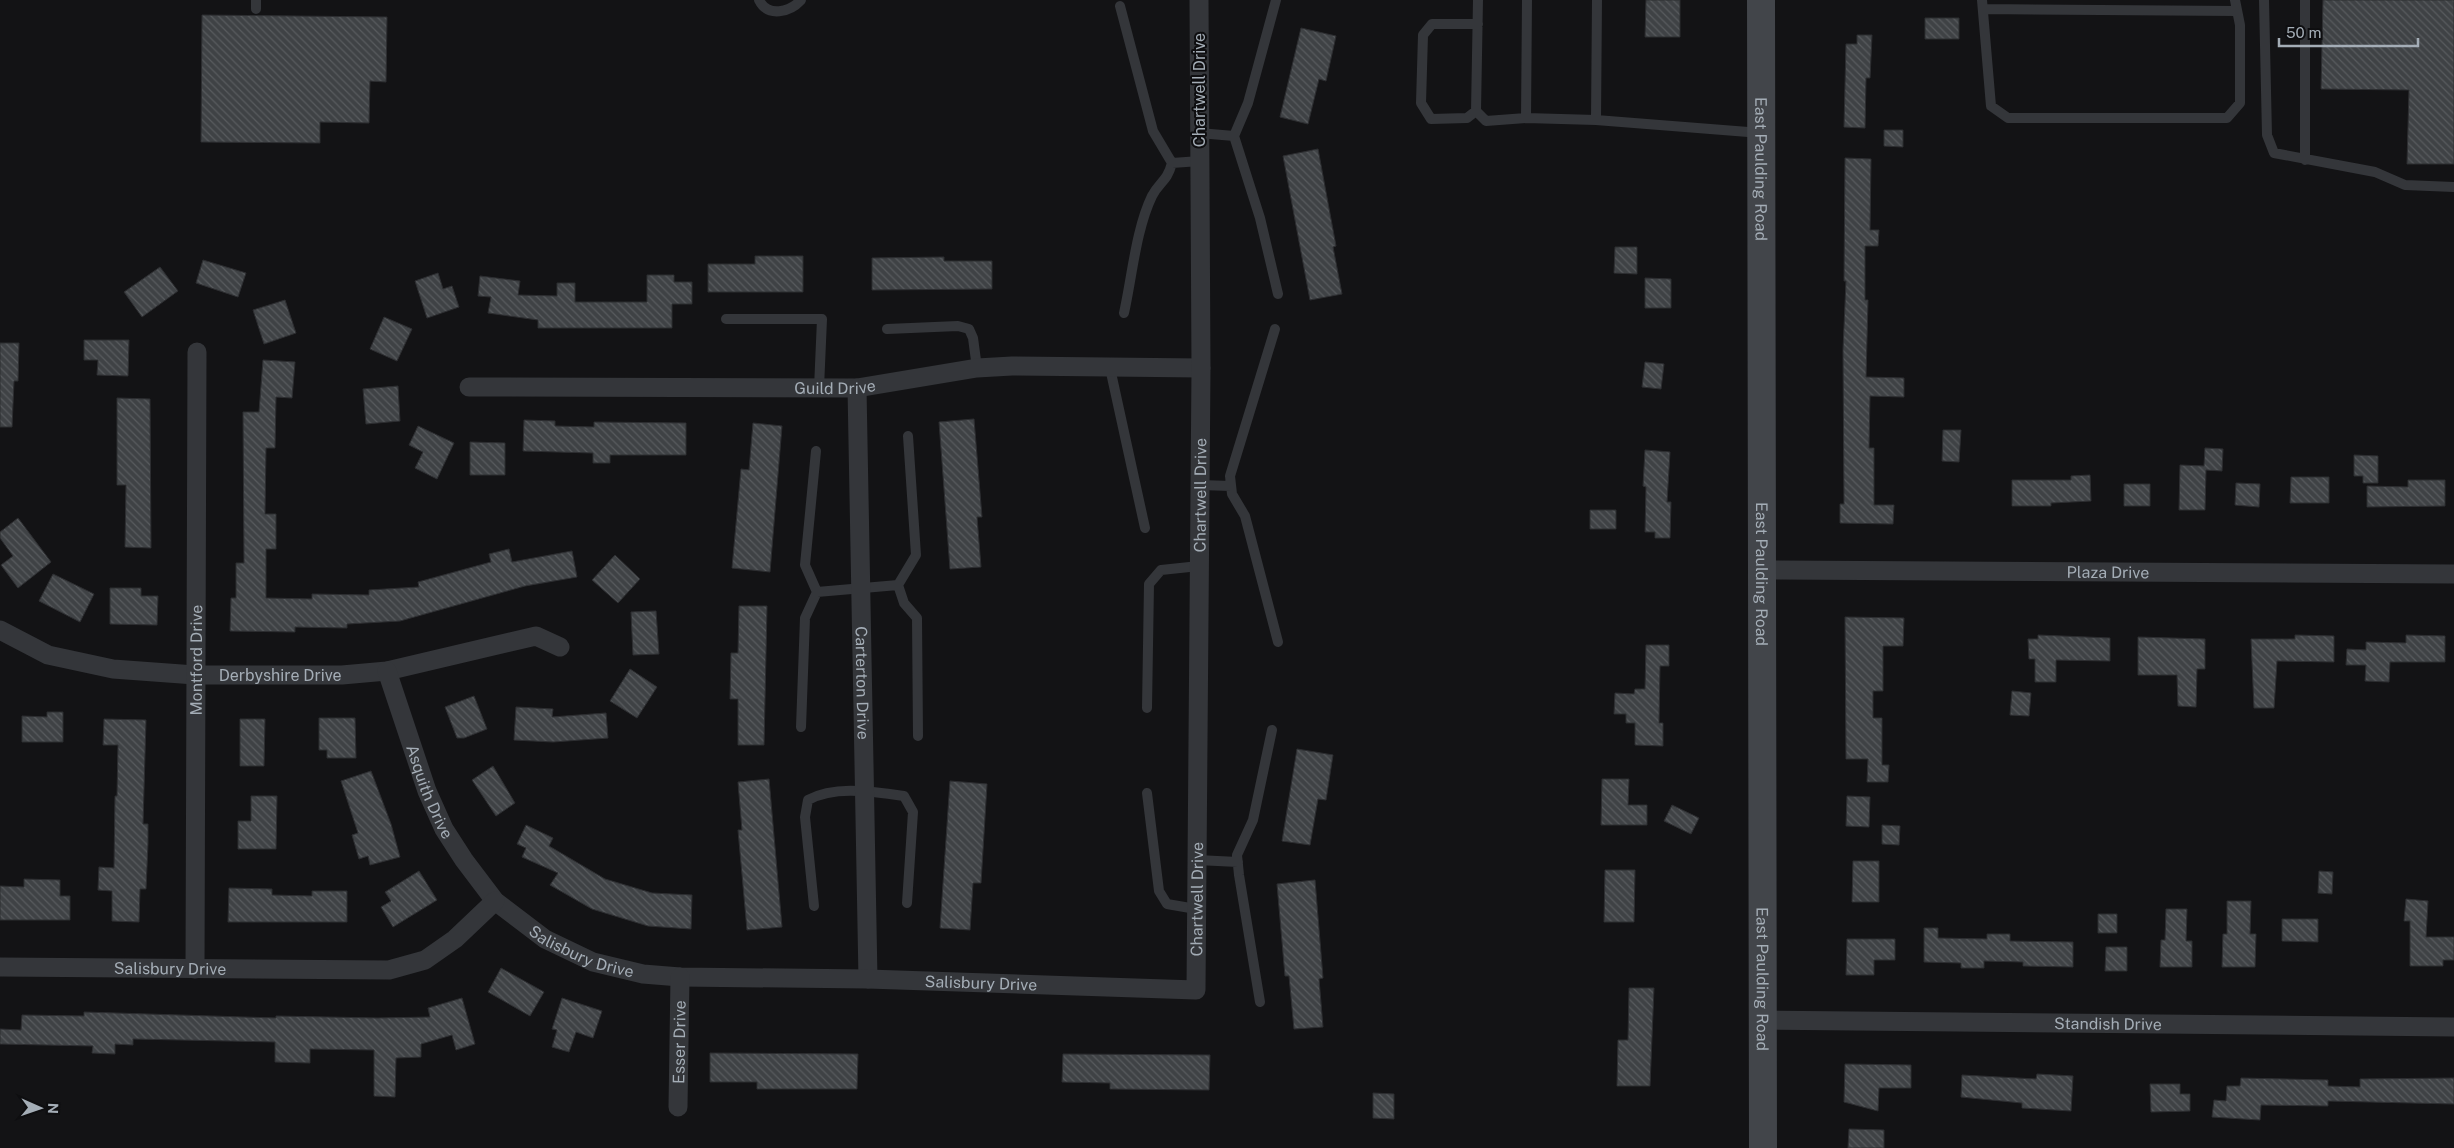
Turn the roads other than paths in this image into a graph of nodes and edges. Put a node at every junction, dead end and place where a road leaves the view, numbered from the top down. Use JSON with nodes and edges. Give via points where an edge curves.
{"nodes":[{"id":1,"x":759,"y":0,"type":"edge"},
{"id":2,"x":801,"y":0,"type":"edge"},
{"id":3,"x":1199,"y":0,"type":"edge"},
{"id":4,"x":1276,"y":0,"type":"edge"},
{"id":5,"x":1478,"y":0,"type":"edge"},
{"id":6,"x":1527,"y":0,"type":"edge"},
{"id":7,"x":1597,"y":0,"type":"edge"},
{"id":8,"x":1761,"y":0,"type":"edge"},
{"id":9,"x":2235,"y":0,"type":"edge"},
{"id":10,"x":2264,"y":0,"type":"edge"},
{"id":11,"x":2305,"y":0,"type":"edge"},
{"id":12,"x":1982,"y":4,"type":"edge"},
{"id":13,"x":1120,"y":6,"type":"dead end"},
{"id":14,"x":2237,"y":11,"type":"junction"},
{"id":15,"x":1478,"y":24,"type":"junction"},
{"id":16,"x":1476,"y":111,"type":"junction"},
{"id":17,"x":1526,"y":118,"type":"junction"},
{"id":18,"x":1596,"y":120,"type":"junction"},
{"id":19,"x":1199,"y":133,"type":"junction"},
{"id":20,"x":1762,"y":133,"type":"junction"},
{"id":21,"x":1234,"y":136,"type":"junction"},
{"id":22,"x":2305,"y":160,"type":"junction"},
{"id":23,"x":1200,"y":161,"type":"junction"},
{"id":24,"x":1172,"y":163,"type":"junction"},
{"id":25,"x":2454,"y":187,"type":"edge"},
{"id":26,"x":1278,"y":294,"type":"dead end"},
{"id":27,"x":1124,"y":313,"type":"dead end"},
{"id":28,"x":726,"y":319,"type":"dead end"},
{"id":29,"x":887,"y":329,"type":"dead end"},
{"id":30,"x":1275,"y":329,"type":"dead end"},
{"id":31,"x":197,"y":352,"type":"dead end"},
{"id":32,"x":977,"y":368,"type":"junction"},
{"id":33,"x":1110,"y":368,"type":"junction"},
{"id":34,"x":1201,"y":368,"type":"junction"},
{"id":35,"x":469,"y":387,"type":"dead end"},
{"id":36,"x":819,"y":388,"type":"junction"},
{"id":37,"x":857,"y":388,"type":"junction"},
{"id":38,"x":908,"y":436,"type":"dead end"},
{"id":39,"x":816,"y":450,"type":"dead end"},
{"id":40,"x":1200,"y":485,"type":"junction"},
{"id":41,"x":1231,"y":486,"type":"junction"},
{"id":42,"x":1145,"y":528,"type":"dead end"},
{"id":43,"x":1199,"y":566,"type":"junction"},
{"id":44,"x":1763,"y":570,"type":"junction"},
{"id":45,"x":2454,"y":574,"type":"edge"},
{"id":46,"x":898,"y":585,"type":"junction"},
{"id":47,"x":861,"y":589,"type":"junction"},
{"id":48,"x":817,"y":592,"type":"junction"},
{"id":49,"x":0,"y":630,"type":"edge"},
{"id":50,"x":1278,"y":642,"type":"dead end"},
{"id":51,"x":560,"y":647,"type":"dead end"},
{"id":52,"x":387,"y":671,"type":"junction"},
{"id":53,"x":195,"y":674,"type":"junction"},
{"id":54,"x":1147,"y":708,"type":"dead end"},
{"id":55,"x":801,"y":727,"type":"dead end"},
{"id":56,"x":1272,"y":730,"type":"dead end"},
{"id":57,"x":918,"y":736,"type":"dead end"},
{"id":58,"x":864,"y":791,"type":"junction"},
{"id":59,"x":1147,"y":793,"type":"dead end"},
{"id":60,"x":1197,"y":860,"type":"junction"},
{"id":61,"x":1238,"y":862,"type":"junction"},
{"id":62,"x":495,"y":901,"type":"junction"},
{"id":63,"x":907,"y":903,"type":"dead end"},
{"id":64,"x":814,"y":906,"type":"dead end"},
{"id":65,"x":1196,"y":909,"type":"junction"},
{"id":66,"x":0,"y":967,"type":"edge"},
{"id":67,"x":195,"y":969,"type":"junction"},
{"id":68,"x":680,"y":977,"type":"junction"},
{"id":69,"x":868,"y":979,"type":"junction"},
{"id":70,"x":1196,"y":990,"type":"joint"},
{"id":71,"x":1260,"y":1002,"type":"dead end"},
{"id":72,"x":1763,"y":1020,"type":"junction"},
{"id":73,"x":2454,"y":1027,"type":"edge"},
{"id":74,"x":678,"y":1107,"type":"dead end"},
{"id":75,"x":1763,"y":1148,"type":"edge"}],
"edges":[{"from":1,"to":2,"type":"lane","via":[[769,10],[783,12]]},
{"from":3,"to":19,"type":"street","name":"Chartwell Drive"},
{"from":4,"to":21,"type":"lane","via":[[1248,103]]},
{"from":5,"to":15,"type":"lane"},
{"from":6,"to":17,"type":"lane"},
{"from":7,"to":18,"type":"lane"},
{"from":8,"to":20,"type":"main road","name":"East Paulding Road"},
{"from":9,"to":14,"type":"lane"},
{"from":10,"to":22,"type":"lane","via":[[2266,136],[2274,153]]},
{"from":11,"to":22,"type":"lane"},
{"from":12,"to":14,"type":"lane"},
{"from":12,"to":14,"type":"lane","via":[[1991,106],[2008,118],[2227,118],[2240,103],[2240,24]]},
{"from":13,"to":24,"type":"lane","via":[[1153,132]]},
{"from":15,"to":16,"type":"lane"},
{"from":15,"to":16,"type":"lane","via":[[1432,24],[1423,35],[1421,103],[1431,119],[1467,118]]},
{"from":16,"to":17,"type":"lane","via":[[1486,121]]},
{"from":17,"to":18,"type":"lane"},
{"from":18,"to":20,"type":"lane"},
{"from":19,"to":21,"type":"lane"},
{"from":19,"to":23,"type":"street","name":"Chartwell Drive"},
{"from":20,"to":44,"type":"main road","name":"East Paulding Road"},
{"from":21,"to":26,"type":"lane","via":[[1260,218]]},
{"from":22,"to":25,"type":"lane","via":[[2375,172],[2405,185]]},
{"from":23,"to":24,"type":"lane"},
{"from":23,"to":34,"type":"street","name":"Chartwell Drive"},
{"from":24,"to":27,"type":"lane","via":[[1169,176],[1153,194],[1142,228]]},
{"from":28,"to":36,"type":"lane","via":[[822,319]]},
{"from":29,"to":32,"type":"lane","via":[[958,326],[969,329]]},
{"from":30,"to":41,"type":"lane","via":[[1230,476]]},
{"from":31,"to":53,"type":"street","name":"Montford Drive"},
{"from":32,"to":33,"type":"street","name":"Guild Drive","via":[[1038,365]]},
{"from":32,"to":37,"type":"street","name":"Guild Drive"},
{"from":33,"to":34,"type":"street","name":"Guild Drive"},
{"from":33,"to":42,"type":"lane"},
{"from":34,"to":40,"type":"street","name":"Chartwell Drive"},
{"from":35,"to":36,"type":"street","name":"Guild Drive"},
{"from":36,"to":37,"type":"street","name":"Guild Drive"},
{"from":37,"to":47,"type":"street","name":"Carterton Drive"},
{"from":38,"to":46,"type":"lane","via":[[916,555]]},
{"from":39,"to":48,"type":"lane","via":[[805,565]]},
{"from":40,"to":41,"type":"lane"},
{"from":40,"to":43,"type":"street","name":"Chartwell Drive"},
{"from":41,"to":50,"type":"lane","via":[[1245,516]]},
{"from":43,"to":54,"type":"lane","via":[[1161,570],[1149,584]]},
{"from":43,"to":60,"type":"street","name":"Chartwell Drive"},
{"from":44,"to":45,"type":"street","name":"Plaza Drive"},
{"from":44,"to":72,"type":"main road","name":"East Paulding Road"},
{"from":46,"to":47,"type":"lane"},
{"from":46,"to":57,"type":"lane","via":[[904,603],[917,618]]},
{"from":47,"to":48,"type":"lane"},
{"from":47,"to":58,"type":"street","name":"Carterton Drive"},
{"from":48,"to":55,"type":"lane","via":[[805,618]]},
{"from":49,"to":53,"type":"street","name":"Derbyshire Drive","via":[[48,655],[112,669]]},
{"from":51,"to":52,"type":"street","name":"Derbyshire Drive","via":[[536,636]]},
{"from":52,"to":53,"type":"street","name":"Derbyshire Drive","via":[[342,675]]},
{"from":52,"to":62,"type":"street","name":"Asquith Drive","via":[[427,791],[444,829]]},
{"from":53,"to":67,"type":"street","name":"Montford Drive"},
{"from":56,"to":61,"type":"lane","via":[[1252,820]]},
{"from":58,"to":63,"type":"lane","via":[[904,796],[913,812]]},
{"from":58,"to":64,"type":"lane","via":[[820,794],[808,800],[805,816]]},
{"from":58,"to":69,"type":"street","name":"Carterton Drive"},
{"from":59,"to":65,"type":"lane","via":[[1158,891],[1167,904]]},
{"from":60,"to":61,"type":"lane"},
{"from":60,"to":65,"type":"street","name":"Chartwell Drive"},
{"from":61,"to":71,"type":"lane"},
{"from":62,"to":67,"type":"street","name":"Salisbury Drive","via":[[455,940],[425,960],[389,970]]},
{"from":62,"to":68,"type":"street","name":"Salisbury Drive","via":[[545,939],[593,962],[643,974]]},
{"from":65,"to":70,"type":"street","name":"Chartwell Drive"},
{"from":66,"to":67,"type":"street","name":"Salisbury Drive"},
{"from":68,"to":69,"type":"street","name":"Salisbury Drive"},
{"from":68,"to":74,"type":"street","name":"Esser Drive"},
{"from":69,"to":70,"type":"street","name":"Salisbury Drive"},
{"from":72,"to":73,"type":"street","name":"Standish Drive"},
{"from":72,"to":75,"type":"main road","name":"East Paulding Road"}]}
